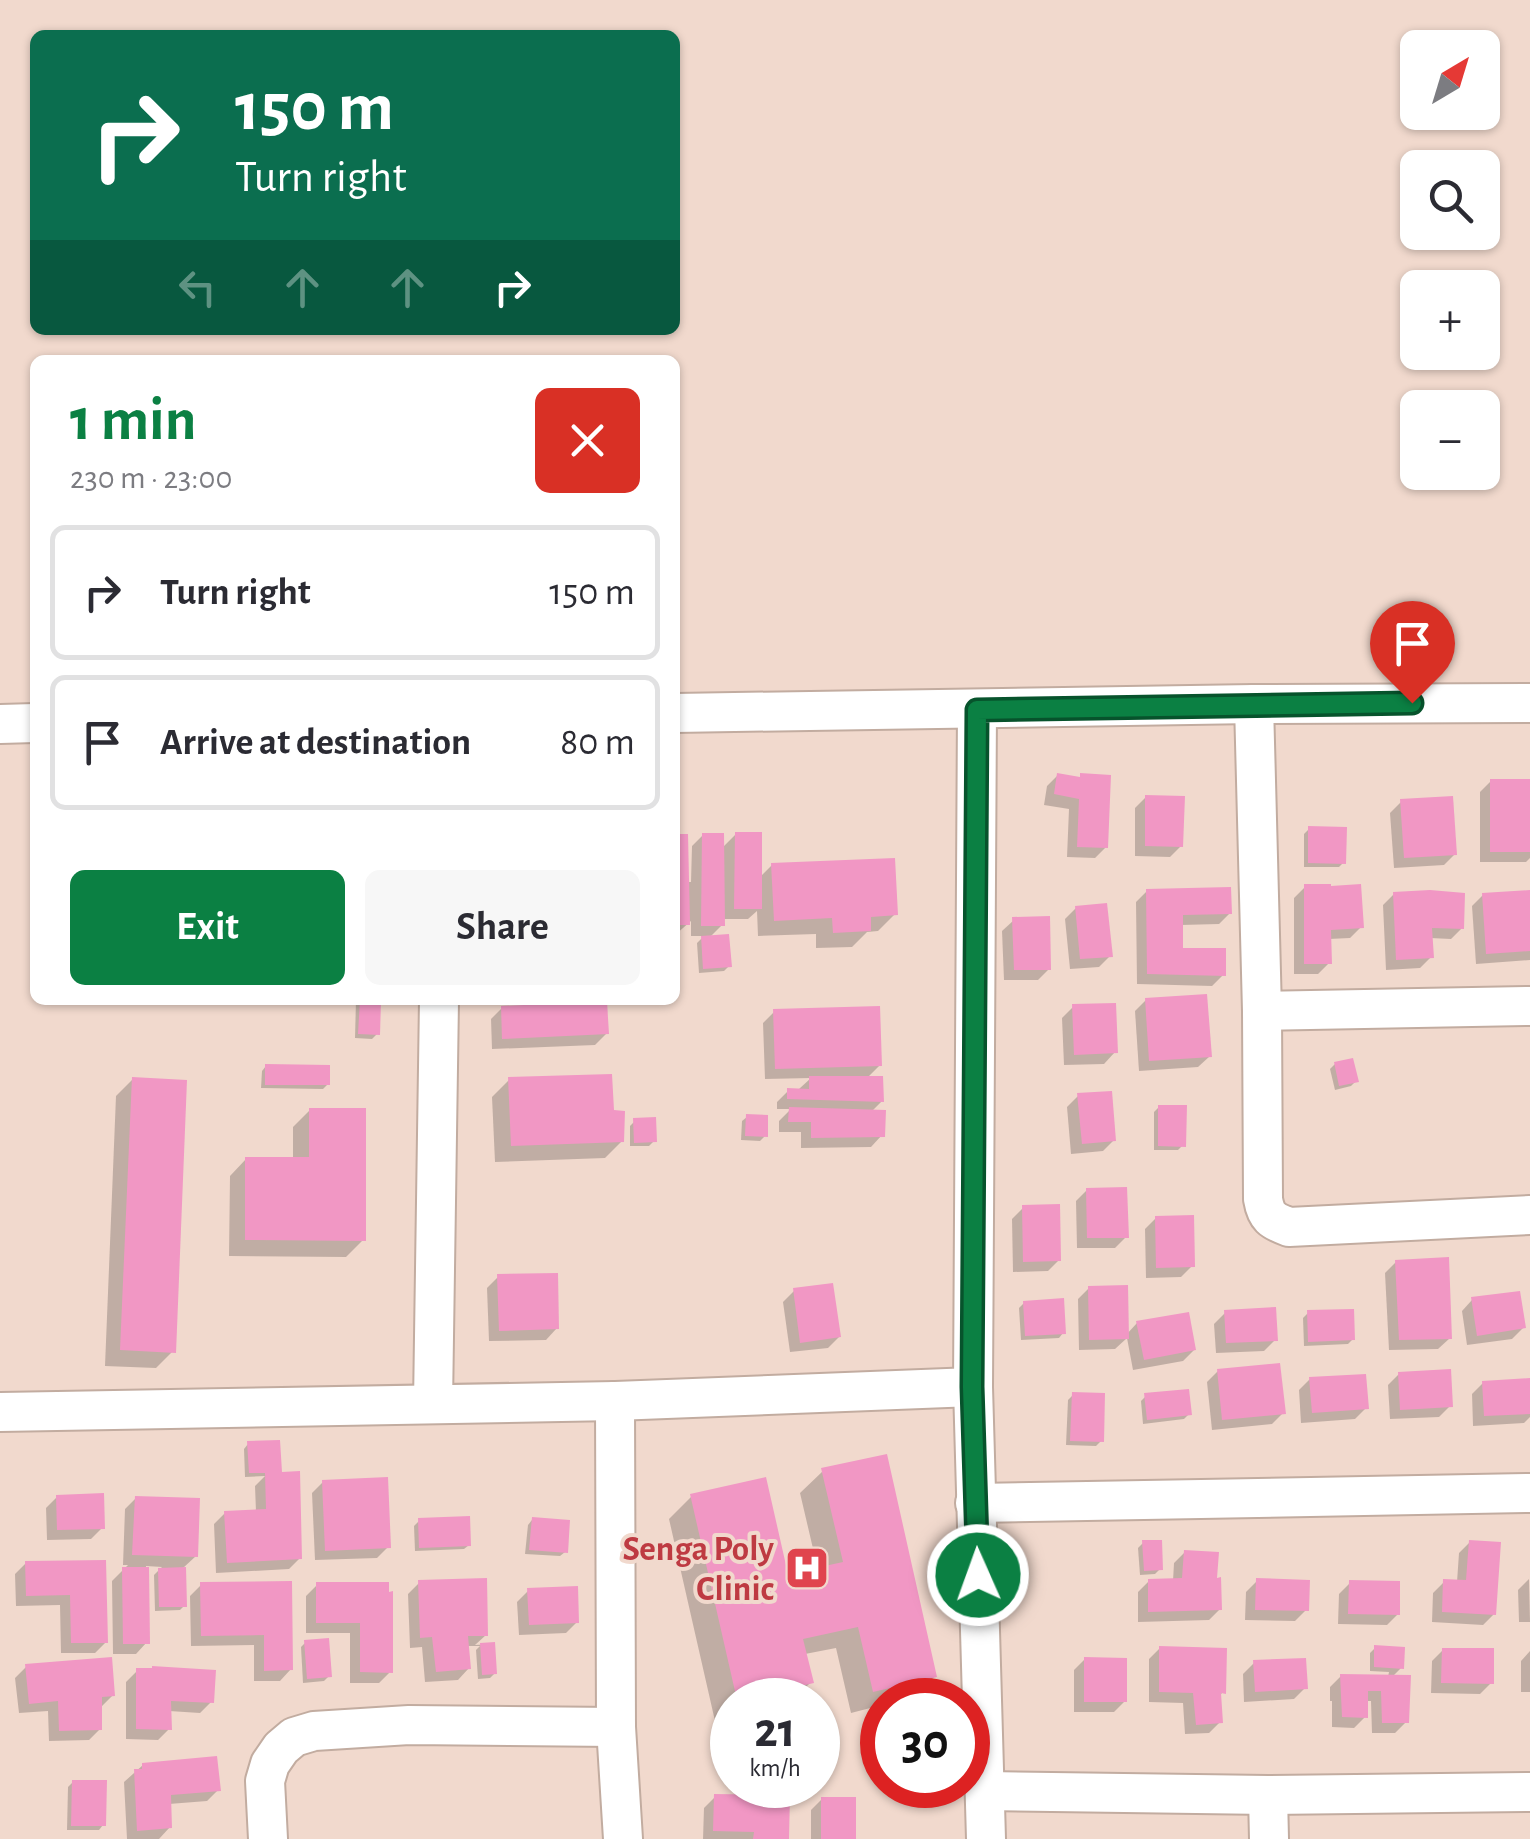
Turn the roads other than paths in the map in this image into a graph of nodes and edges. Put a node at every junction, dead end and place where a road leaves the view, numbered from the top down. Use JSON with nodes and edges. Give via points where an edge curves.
{"nodes":[{"id":1,"x":1530,"y":703,"type":"edge"},
{"id":2,"x":1254,"y":704,"type":"junction"},
{"id":3,"x":977,"y":710,"type":"junction"},
{"id":4,"x":680,"y":714,"type":"edge"},
{"id":5,"x":30,"y":723,"type":"edge"},
{"id":6,"x":0,"y":724,"type":"edge"},
{"id":7,"x":439,"y":1005,"type":"edge"},
{"id":8,"x":1530,"y":1006,"type":"edge"},
{"id":9,"x":1262,"y":1011,"type":"junction"},
{"id":10,"x":1530,"y":1215,"type":"edge"},
{"id":11,"x":972,"y":1387,"type":"junction"},
{"id":12,"x":616,"y":1401,"type":"junction"},
{"id":13,"x":433,"y":1404,"type":"junction"},
{"id":14,"x":0,"y":1412,"type":"edge"},
{"id":15,"x":1530,"y":1492,"type":"edge"},
{"id":16,"x":975,"y":1503,"type":"junction"},
{"id":17,"x":982,"y":1678,"type":"edge"},
{"id":18,"x":616,"y":1727,"type":"junction"},
{"id":19,"x":990,"y":1791,"type":"edge"},
{"id":20,"x":1530,"y":1792,"type":"edge"},
{"id":21,"x":1268,"y":1795,"type":"junction"},
{"id":22,"x":986,"y":1808,"type":"edge"},
{"id":23,"x":268,"y":1839,"type":"edge"},
{"id":24,"x":623,"y":1839,"type":"edge"},
{"id":25,"x":986,"y":1839,"type":"edge"},
{"id":26,"x":1270,"y":1839,"type":"edge"}],
"edges":[{"from":1,"to":2,"type":"street"},
{"from":2,"to":3,"type":"street"},
{"from":2,"to":9,"type":"street"},
{"from":3,"to":4,"type":"street"},
{"from":3,"to":11,"type":"street"},
{"from":5,"to":6,"type":"street"},
{"from":7,"to":13,"type":"street"},
{"from":8,"to":9,"type":"street"},
{"from":9,"to":10,"type":"street","via":[[1263,1199],[1274,1222],[1289,1227]]},
{"from":11,"to":12,"type":"street"},
{"from":11,"to":16,"type":"street"},
{"from":12,"to":13,"type":"street"},
{"from":12,"to":18,"type":"street"},
{"from":13,"to":14,"type":"street"},
{"from":15,"to":16,"type":"street"},
{"from":16,"to":17,"type":"street"},
{"from":18,"to":23,"type":"street","via":[[314,1731],[294,1738],[270,1764],[264,1781]]},
{"from":18,"to":24,"type":"street"},
{"from":19,"to":21,"type":"street"},
{"from":20,"to":21,"type":"street"},
{"from":21,"to":26,"type":"street"},
{"from":22,"to":25,"type":"street"}]}
